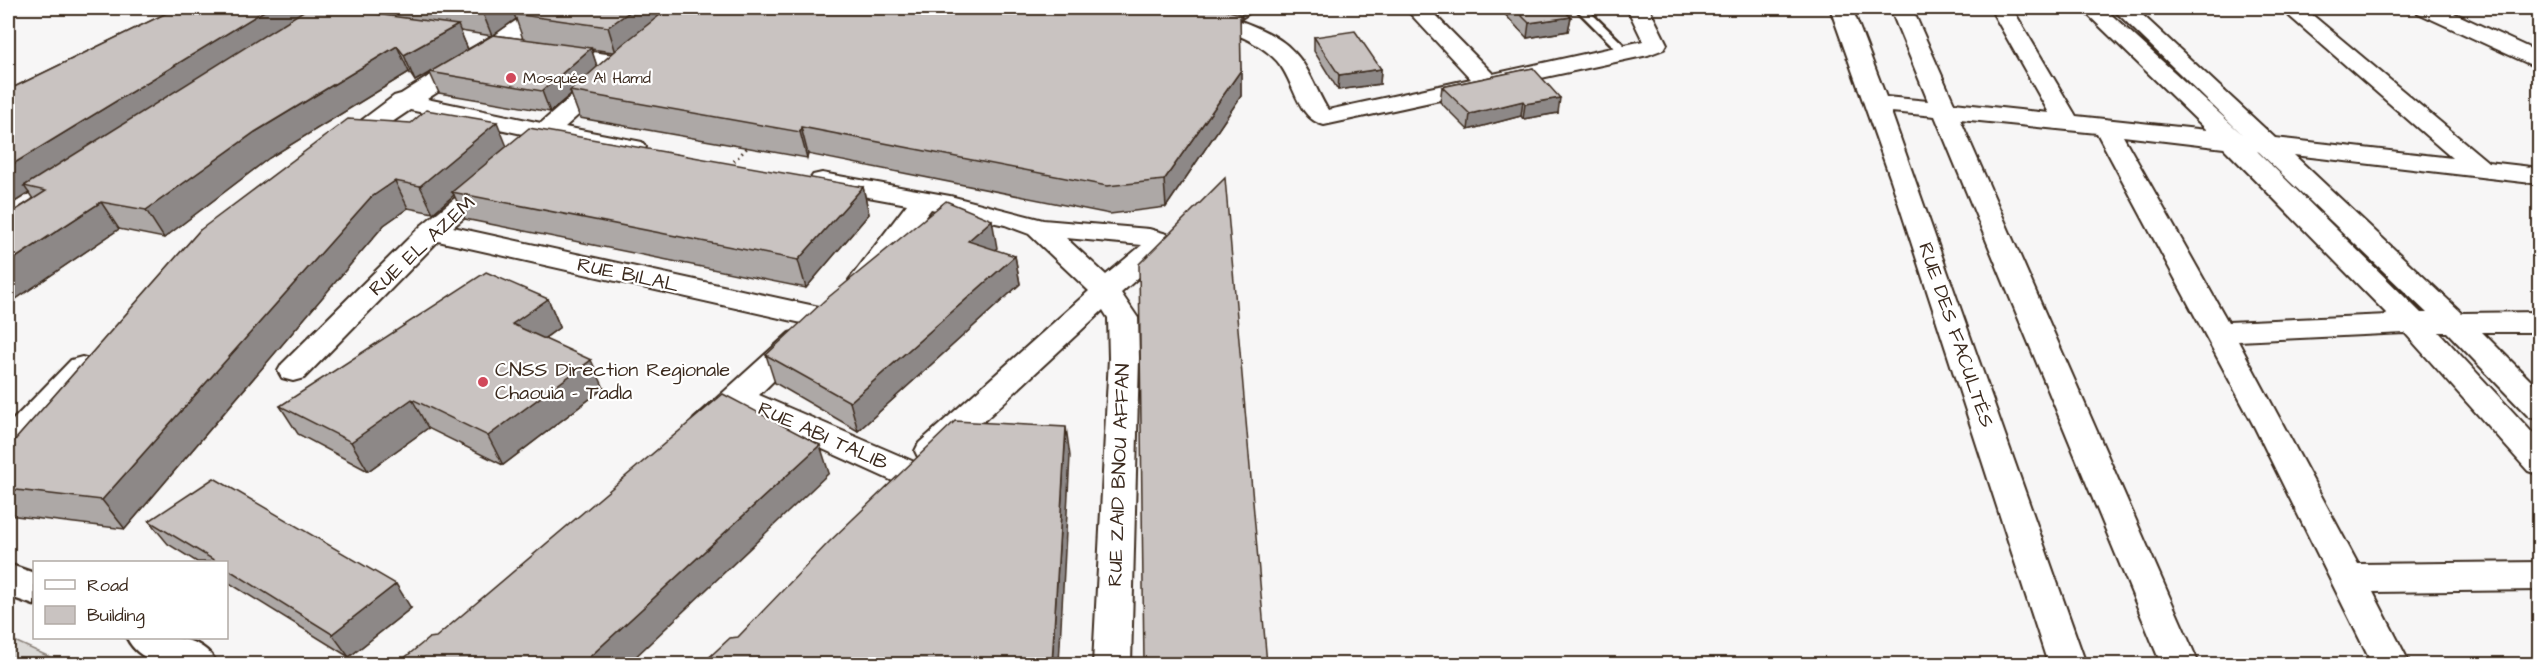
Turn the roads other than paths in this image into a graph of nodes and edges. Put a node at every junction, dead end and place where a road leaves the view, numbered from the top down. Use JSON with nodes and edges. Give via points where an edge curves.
{"nodes":[{"id":1,"x":550,"y":8,"type":"edge"},
{"id":2,"x":1167,"y":8,"type":"edge"},
{"id":3,"x":1416,"y":8,"type":"edge"},
{"id":4,"x":1580,"y":8,"type":"edge"},
{"id":5,"x":1638,"y":8,"type":"edge"},
{"id":6,"x":1840,"y":8,"type":"edge"},
{"id":7,"x":1901,"y":8,"type":"edge"},
{"id":8,"x":2001,"y":8,"type":"edge"},
{"id":9,"x":2092,"y":8,"type":"edge"},
{"id":10,"x":2123,"y":8,"type":"edge"},
{"id":11,"x":2291,"y":8,"type":"edge"},
{"id":12,"x":2426,"y":8,"type":"edge"},
{"id":13,"x":461,"y":41,"type":"dead end"},
{"id":14,"x":496,"y":46,"type":"junction"},
{"id":15,"x":1626,"y":53,"type":"junction"},
{"id":16,"x":2540,"y":62,"type":"edge"},
{"id":17,"x":1488,"y":82,"type":"junction"},
{"id":18,"x":403,"y":102,"type":"junction"},
{"id":19,"x":1875,"y":103,"type":"junction"},
{"id":20,"x":1946,"y":111,"type":"junction"},
{"id":21,"x":490,"y":121,"type":"junction"},
{"id":22,"x":2067,"y":122,"type":"junction"},
{"id":23,"x":2106,"y":127,"type":"junction"},
{"id":24,"x":362,"y":131,"type":"junction"},
{"id":25,"x":546,"y":131,"type":"junction"},
{"id":26,"x":2232,"y":141,"type":"junction"},
{"id":27,"x":2266,"y":145,"type":"junction"},
{"id":28,"x":661,"y":152,"type":"edge"},
{"id":29,"x":326,"y":156,"type":"edge"},
{"id":30,"x":2479,"y":168,"type":"junction"},
{"id":31,"x":2540,"y":176,"type":"edge"},
{"id":32,"x":799,"y":177,"type":"edge"},
{"id":33,"x":925,"y":199,"type":"junction"},
{"id":34,"x":1039,"y":228,"type":"junction"},
{"id":35,"x":432,"y":231,"type":"junction"},
{"id":36,"x":1106,"y":290,"type":"junction"},
{"id":37,"x":824,"y":318,"type":"junction"},
{"id":38,"x":2540,"y":321,"type":"edge"},
{"id":39,"x":2455,"y":322,"type":"junction"},
{"id":40,"x":2414,"y":323,"type":"junction"},
{"id":41,"x":2220,"y":332,"type":"junction"},
{"id":42,"x":97,"y":351,"type":"edge"},
{"id":43,"x":293,"y":371,"type":"dead end"},
{"id":44,"x":738,"y":398,"type":"junction"},
{"id":45,"x":2540,"y":409,"type":"edge"},
{"id":46,"x":685,"y":444,"type":"edge"},
{"id":47,"x":8,"y":445,"type":"edge"},
{"id":48,"x":2540,"y":463,"type":"edge"},
{"id":49,"x":907,"y":473,"type":"junction"},
{"id":50,"x":883,"y":498,"type":"edge"},
{"id":51,"x":2540,"y":576,"type":"edge"},
{"id":52,"x":2348,"y":578,"type":"junction"},
{"id":53,"x":8,"y":580,"type":"edge"},
{"id":54,"x":33,"y":589,"type":"edge"},
{"id":55,"x":150,"y":639,"type":"edge"},
{"id":56,"x":196,"y":664,"type":"edge"},
{"id":57,"x":1112,"y":664,"type":"edge"},
{"id":58,"x":2067,"y":664,"type":"edge"},
{"id":59,"x":2180,"y":664,"type":"edge"},
{"id":60,"x":2391,"y":664,"type":"edge"}],
"edges":[{"from":1,"to":14,"type":"street"},
{"from":2,"to":17,"type":"street","via":[[1254,36],[1280,50],[1317,113],[1324,118]]},
{"from":3,"to":17,"type":"street"},
{"from":4,"to":15,"type":"lane"},
{"from":5,"to":15,"type":"street","via":[[1656,44]]},
{"from":6,"to":19,"type":"street","name":"RUE DES FACULTÉS"},
{"from":7,"to":20,"type":"street"},
{"from":8,"to":22,"type":"street"},
{"from":9,"to":26,"type":"street"},
{"from":10,"to":27,"type":"street"},
{"from":11,"to":30,"type":"street"},
{"from":12,"to":16,"type":"street"},
{"from":13,"to":14,"type":"street"},
{"from":14,"to":18,"type":"street"},
{"from":14,"to":25,"type":"street","name":"RUE EL AZEM","via":[[631,56]]},
{"from":15,"to":17,"type":"street"},
{"from":18,"to":21,"type":"street"},
{"from":18,"to":24,"type":"street"},
{"from":19,"to":20,"type":"street"},
{"from":19,"to":58,"type":"street","name":"RUE DES FACULTÉS"},
{"from":20,"to":22,"type":"street"},
{"from":20,"to":59,"type":"street"},
{"from":21,"to":24,"type":"street"},
{"from":21,"to":25,"type":"street"},
{"from":22,"to":23,"type":"street"},
{"from":23,"to":26,"type":"street"},
{"from":23,"to":41,"type":"street"},
{"from":24,"to":29,"type":"street"},
{"from":25,"to":28,"type":"street"},
{"from":25,"to":35,"type":"street","name":"RUE EL AZEM"},
{"from":26,"to":27,"type":"street"},
{"from":26,"to":40,"type":"street"},
{"from":27,"to":30,"type":"street"},
{"from":27,"to":39,"type":"street"},
{"from":30,"to":31,"type":"street"},
{"from":32,"to":33,"type":"street"},
{"from":33,"to":34,"type":"street"},
{"from":33,"to":37,"type":"street","via":[[870,273]]},
{"from":34,"to":36,"type":"street","name":"RUE ZAID BNOU AFFAN"},
{"from":34,"to":36,"type":"street","via":[[1157,240],[1157,246],[1145,259]]},
{"from":35,"to":37,"type":"street","name":"RUE BILAL"},
{"from":35,"to":43,"type":"street","name":"RUE EL AZEM"},
{"from":36,"to":49,"type":"street"},
{"from":36,"to":57,"type":"street","name":"RUE ZAID BNOU AFFAN","via":[[1123,318],[1124,358]]},
{"from":37,"to":44,"type":"street"},
{"from":38,"to":39,"type":"street"},
{"from":39,"to":40,"type":"street"},
{"from":39,"to":45,"type":"street"},
{"from":40,"to":41,"type":"street"},
{"from":40,"to":48,"type":"street"},
{"from":41,"to":52,"type":"street"},
{"from":42,"to":47,"type":"street"},
{"from":44,"to":46,"type":"street"},
{"from":44,"to":49,"type":"street","name":"RUE ABI TALIB"},
{"from":49,"to":50,"type":"street"},
{"from":51,"to":52,"type":"street"},
{"from":52,"to":60,"type":"street"},
{"from":53,"to":54,"type":"street"},
{"from":55,"to":56,"type":"street"}]}
